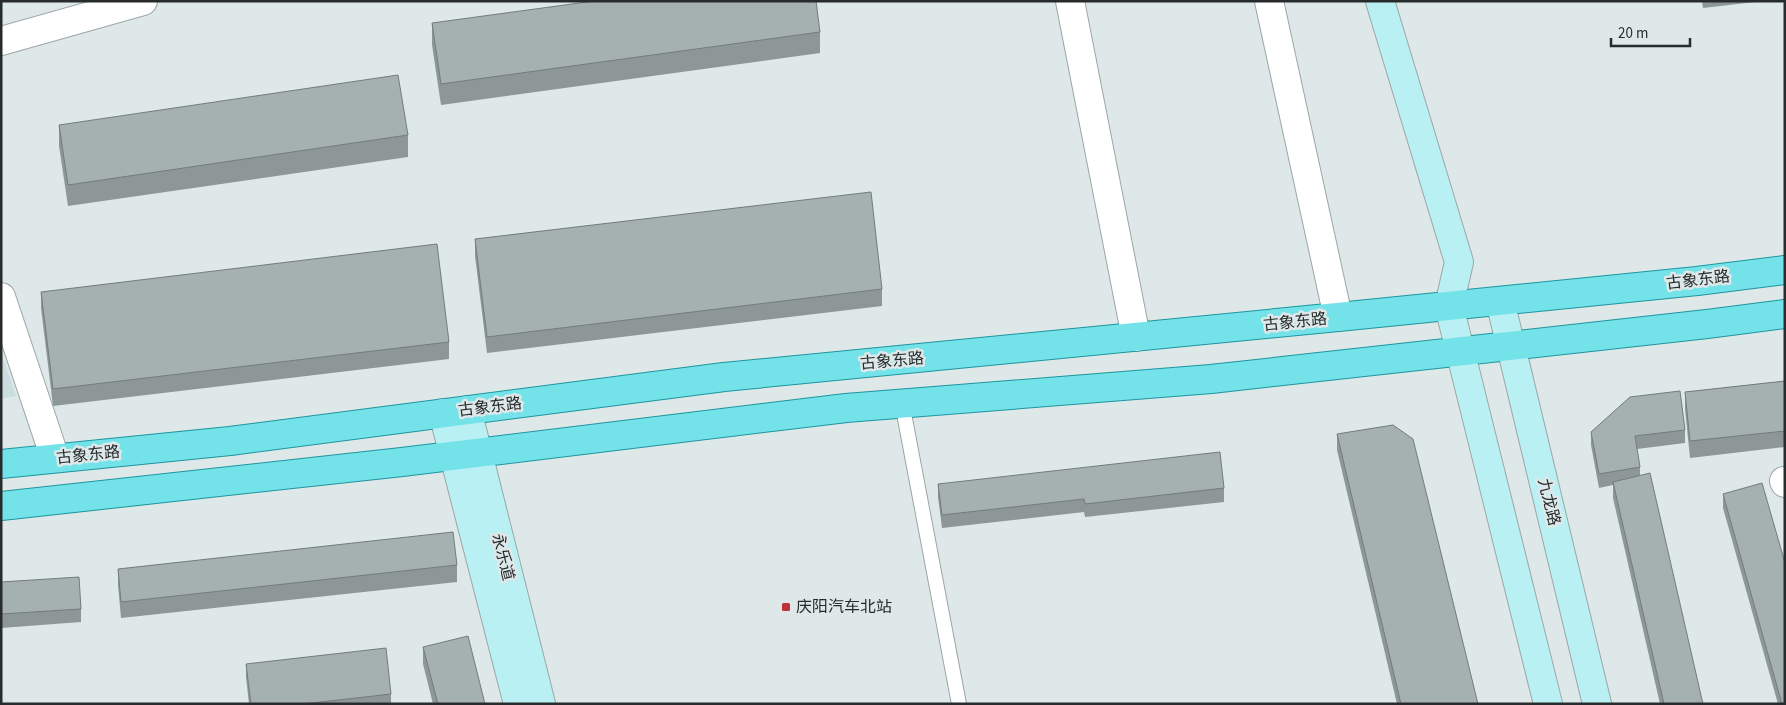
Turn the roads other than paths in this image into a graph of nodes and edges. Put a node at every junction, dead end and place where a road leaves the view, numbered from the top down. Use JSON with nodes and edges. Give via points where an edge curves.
{"nodes":[{"id":1,"x":143,"y":1,"type":"edge"},
{"id":2,"x":1070,"y":1,"type":"edge"},
{"id":3,"x":1269,"y":1,"type":"edge"},
{"id":4,"x":1380,"y":1,"type":"edge"},
{"id":5,"x":1,"y":41,"type":"edge"},
{"id":6,"x":1785,"y":270,"type":"edge"},
{"id":7,"x":1,"y":297,"type":"edge"},
{"id":8,"x":1500,"y":301,"type":"junction"},
{"id":9,"x":1449,"y":306,"type":"junction"},
{"id":10,"x":1785,"y":314,"type":"edge"},
{"id":11,"x":1338,"y":317,"type":"junction"},
{"id":12,"x":1136,"y":337,"type":"junction"},
{"id":13,"x":1511,"y":346,"type":"junction"},
{"id":14,"x":1461,"y":351,"type":"junction"},
{"id":15,"x":902,"y":403,"type":"junction"},
{"id":16,"x":455,"y":412,"type":"junction"},
{"id":17,"x":465,"y":454,"type":"junction"},
{"id":18,"x":55,"y":458,"type":"junction"},
{"id":19,"x":1,"y":464,"type":"edge"},
{"id":20,"x":1,"y":506,"type":"edge"},
{"id":21,"x":518,"y":704,"type":"edge"},
{"id":22,"x":541,"y":704,"type":"edge"},
{"id":23,"x":959,"y":704,"type":"edge"},
{"id":24,"x":1548,"y":704,"type":"edge"},
{"id":25,"x":1597,"y":704,"type":"edge"}],
"edges":[{"from":1,"to":5,"type":"street"},
{"from":2,"to":12,"type":"street"},
{"from":3,"to":11,"type":"street"},
{"from":4,"to":9,"type":"street","via":[[1458,262]]},
{"from":6,"to":8,"type":"main road","name":"古象东路"},
{"from":7,"to":18,"type":"street"},
{"from":8,"to":9,"type":"main road","name":"古象东路"},
{"from":8,"to":13,"type":"street","name":"九龙路"},
{"from":9,"to":11,"type":"main road","name":"古象东路"},
{"from":9,"to":14,"type":"street"},
{"from":10,"to":13,"type":"main road"},
{"from":11,"to":12,"type":"main road","name":"古象东路"},
{"from":12,"to":16,"type":"main road","name":"古象东路","via":[[724,377]]},
{"from":13,"to":14,"type":"main road"},
{"from":13,"to":25,"type":"street","name":"九龙路"},
{"from":14,"to":15,"type":"main road","via":[[1211,379]]},
{"from":14,"to":24,"type":"street"},
{"from":15,"to":17,"type":"main road"},
{"from":15,"to":23,"type":"lane"},
{"from":16,"to":17,"type":"street","name":"永乐道"},
{"from":16,"to":18,"type":"main road","name":"古象东路","via":[[230,441]]},
{"from":17,"to":20,"type":"main road"},
{"from":17,"to":21,"type":"street","name":"永乐道"},
{"from":17,"to":22,"type":"street","name":"永乐道"},
{"from":18,"to":19,"type":"main road","name":"古象东路"}]}
